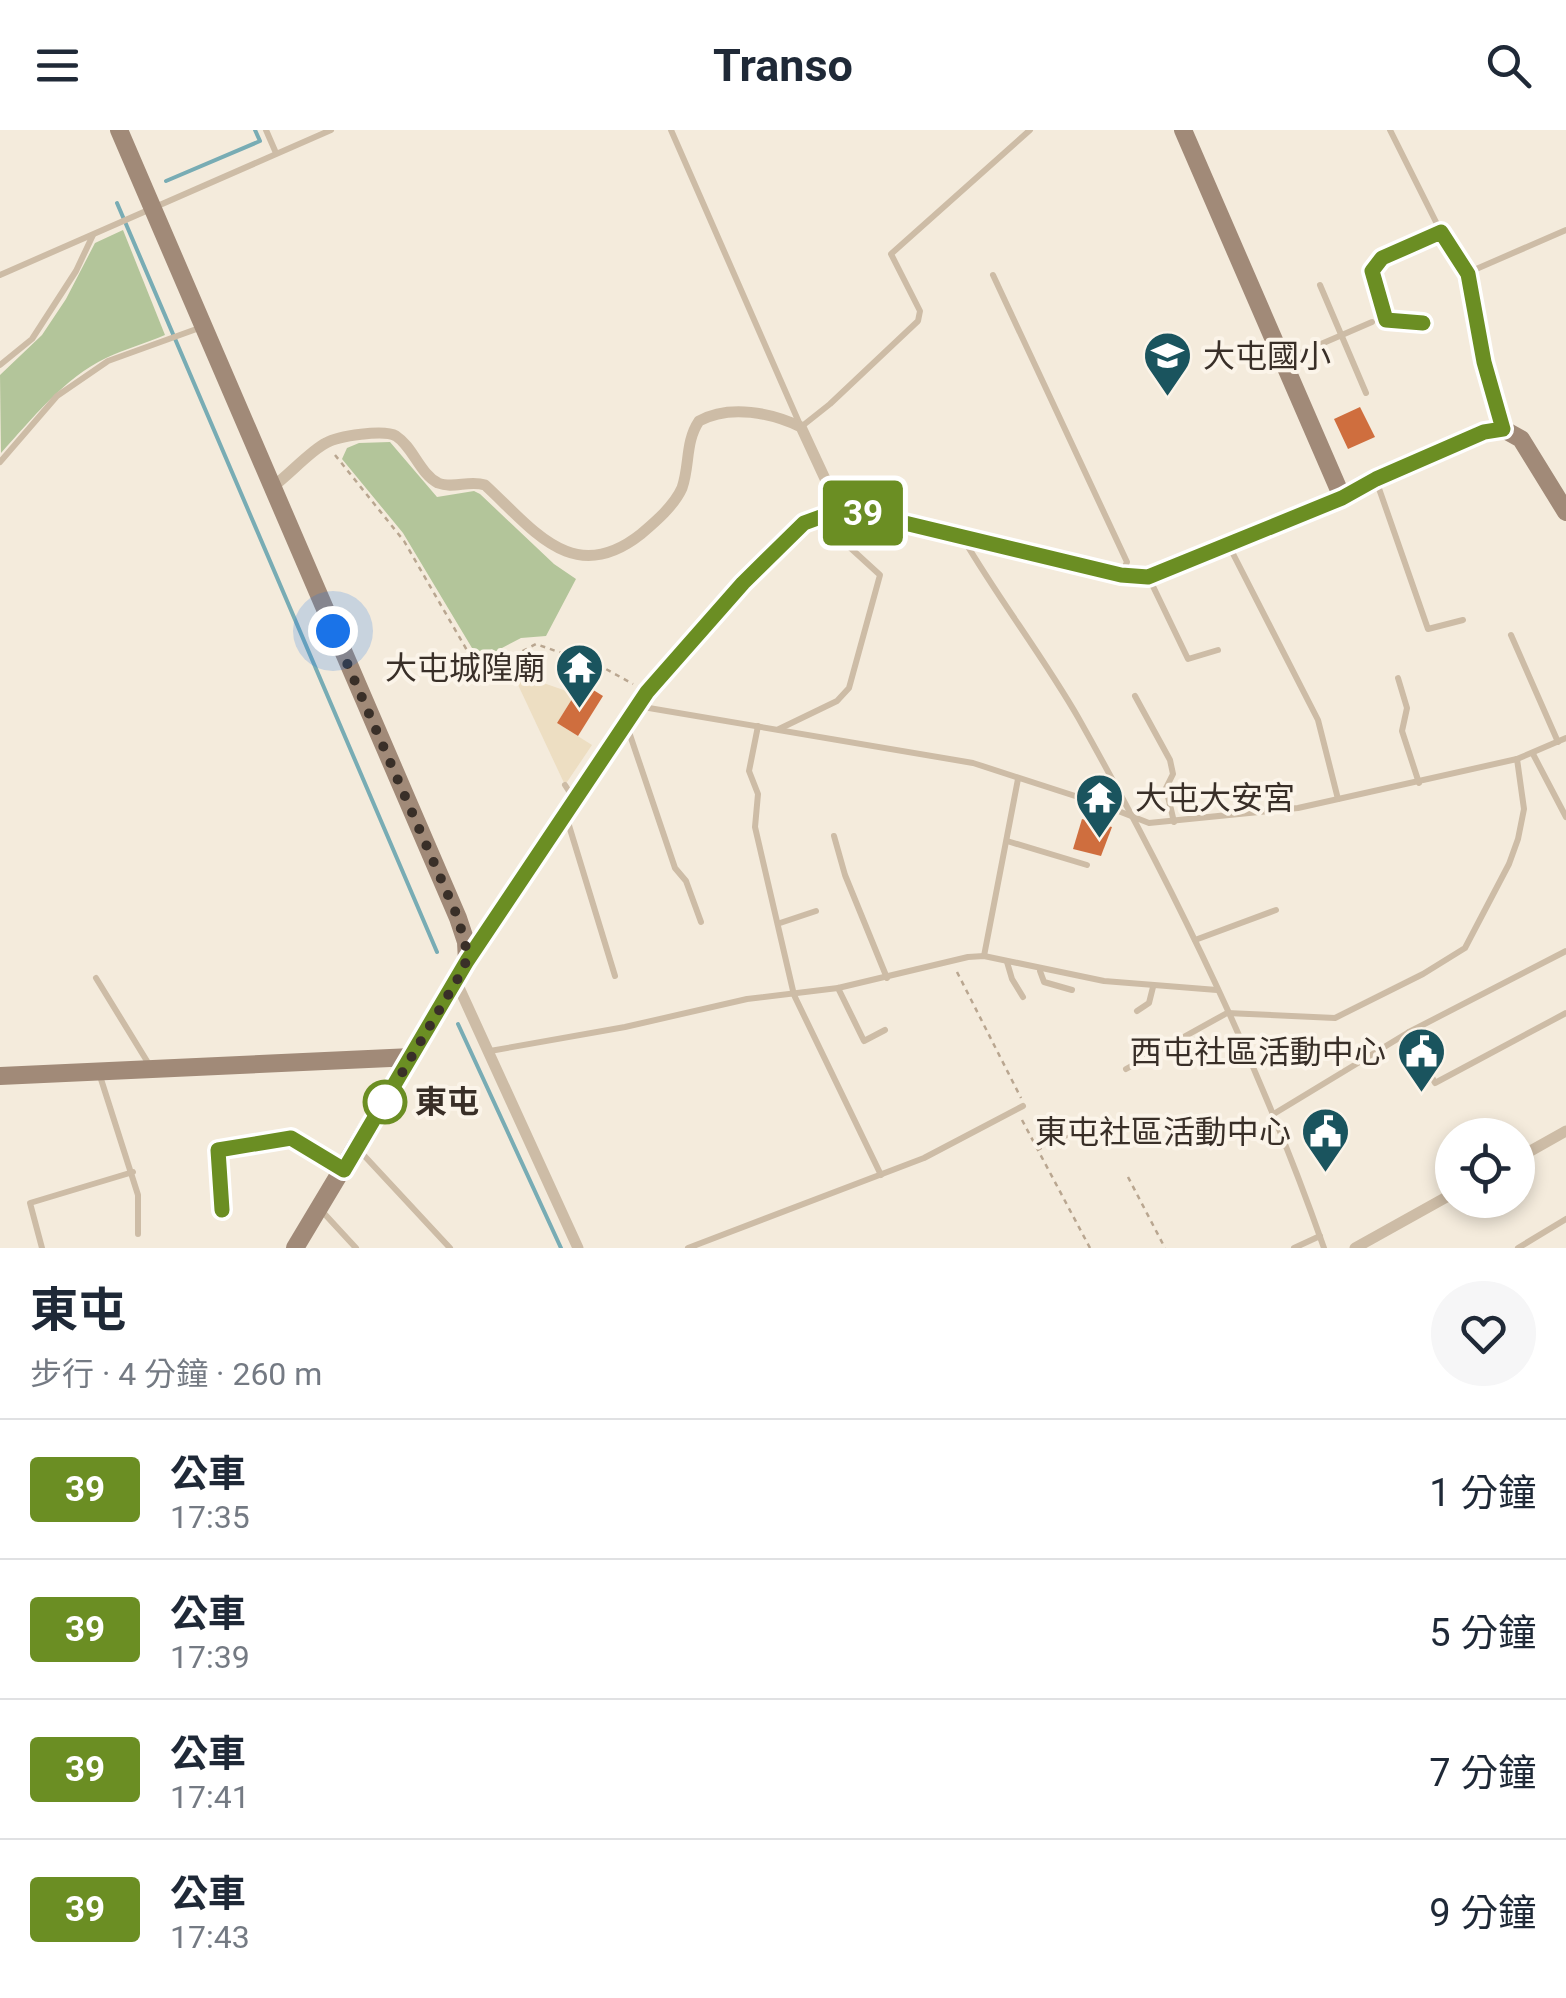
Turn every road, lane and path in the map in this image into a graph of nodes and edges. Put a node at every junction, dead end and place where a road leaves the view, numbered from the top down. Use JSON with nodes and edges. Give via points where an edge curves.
{"nodes":[{"id":1,"x":119,"y":130,"type":"edge"},
{"id":2,"x":266,"y":130,"type":"edge"},
{"id":3,"x":331,"y":130,"type":"edge"},
{"id":4,"x":671,"y":130,"type":"edge"},
{"id":5,"x":1030,"y":130,"type":"edge"},
{"id":6,"x":1183,"y":130,"type":"edge"},
{"id":7,"x":1390,"y":130,"type":"edge"},
{"id":8,"x":276,"y":153,"type":"junction"},
{"id":9,"x":147,"y":210,"type":"junction"},
{"id":10,"x":1566,"y":230,"type":"edge"},
{"id":11,"x":1441,"y":232,"type":"junction"},
{"id":12,"x":93,"y":235,"type":"junction"},
{"id":13,"x":1468,"y":274,"type":"junction"},
{"id":14,"x":0,"y":275,"type":"edge"},
{"id":15,"x":993,"y":275,"type":"dead end"},
{"id":16,"x":1320,"y":285,"type":"dead end"},
{"id":17,"x":1372,"y":322,"type":"dead end"},
{"id":18,"x":1423,"y":323,"type":"dead end"},
{"id":19,"x":195,"y":330,"type":"junction"},
{"id":20,"x":1341,"y":335,"type":"junction"},
{"id":21,"x":1283,"y":360,"type":"junction"},
{"id":22,"x":0,"y":365,"type":"edge"},
{"id":23,"x":1366,"y":393,"type":"dead end"},
{"id":24,"x":801,"y":426,"type":"junction"},
{"id":25,"x":1503,"y":429,"type":"junction"},
{"id":26,"x":325,"y":443,"type":"junction"},
{"id":27,"x":0,"y":462,"type":"edge"},
{"id":28,"x":1376,"y":479,"type":"junction"},
{"id":29,"x":271,"y":488,"type":"junction"},
{"id":30,"x":1342,"y":498,"type":"junction"},
{"id":31,"x":840,"y":510,"type":"junction"},
{"id":32,"x":1566,"y":512,"type":"edge"},
{"id":33,"x":817,"y":517,"type":"junction"},
{"id":34,"x":961,"y":535,"type":"junction"},
{"id":35,"x":1227,"y":543,"type":"junction"},
{"id":36,"x":1121,"y":575,"type":"junction"},
{"id":37,"x":1148,"y":577,"type":"junction"},
{"id":38,"x":1463,"y":620,"type":"dead end"},
{"id":39,"x":1511,"y":635,"type":"dead end"},
{"id":40,"x":1218,"y":650,"type":"dead end"},
{"id":41,"x":1398,"y":678,"type":"dead end"},
{"id":42,"x":1135,"y":696,"type":"dead end"},
{"id":43,"x":637,"y":707,"type":"junction"},
{"id":44,"x":758,"y":726,"type":"junction"},
{"id":45,"x":778,"y":730,"type":"junction"},
{"id":46,"x":1562,"y":740,"type":"edge"},
{"id":47,"x":1533,"y":754,"type":"junction"},
{"id":48,"x":1517,"y":759,"type":"junction"},
{"id":49,"x":1018,"y":778,"type":"junction"},
{"id":50,"x":1419,"y":783,"type":"junction"},
{"id":51,"x":568,"y":799,"type":"junction"},
{"id":52,"x":1338,"y":799,"type":"junction"},
{"id":53,"x":1566,"y":817,"type":"edge"},
{"id":54,"x":1132,"y":818,"type":"junction"},
{"id":55,"x":1174,"y":822,"type":"junction"},
{"id":56,"x":834,"y":836,"type":"dead end"},
{"id":57,"x":1008,"y":841,"type":"junction"},
{"id":58,"x":1087,"y":865,"type":"dead end"},
{"id":59,"x":1276,"y":910,"type":"dead end"},
{"id":60,"x":816,"y":911,"type":"dead end"},
{"id":61,"x":701,"y":922,"type":"dead end"},
{"id":62,"x":779,"y":924,"type":"junction"},
{"id":63,"x":1195,"y":940,"type":"junction"},
{"id":64,"x":1566,"y":951,"type":"edge"},
{"id":65,"x":984,"y":956,"type":"junction"},
{"id":66,"x":467,"y":961,"type":"junction"},
{"id":67,"x":1007,"y":962,"type":"junction"},
{"id":68,"x":1039,"y":969,"type":"junction"},
{"id":69,"x":615,"y":976,"type":"dead end"},
{"id":70,"x":96,"y":978,"type":"dead end"},
{"id":71,"x":888,"y":978,"type":"junction"},
{"id":72,"x":456,"y":981,"type":"junction"},
{"id":73,"x":1153,"y":986,"type":"junction"},
{"id":74,"x":838,"y":988,"type":"junction"},
{"id":75,"x":1072,"y":990,"type":"dead end"},
{"id":76,"x":1217,"y":990,"type":"junction"},
{"id":77,"x":794,"y":995,"type":"junction"},
{"id":78,"x":1023,"y":997,"type":"dead end"},
{"id":79,"x":1138,"y":1012,"type":"dead end"},
{"id":80,"x":1227,"y":1013,"type":"junction"},
{"id":81,"x":1566,"y":1013,"type":"edge"},
{"id":82,"x":885,"y":1030,"type":"dead end"},
{"id":83,"x":1410,"y":1032,"type":"junction"},
{"id":84,"x":490,"y":1051,"type":"junction"},
{"id":85,"x":412,"y":1057,"type":"junction"},
{"id":86,"x":150,"y":1067,"type":"junction"},
{"id":87,"x":1126,"y":1069,"type":"dead end"},
{"id":88,"x":98,"y":1070,"type":"junction"},
{"id":89,"x":0,"y":1076,"type":"edge"},
{"id":90,"x":1024,"y":1106,"type":"dead end"},
{"id":91,"x":1272,"y":1115,"type":"junction"},
{"id":92,"x":1104,"y":1120,"type":"dead end"},
{"id":93,"x":1566,"y":1130,"type":"edge"},
{"id":94,"x":357,"y":1148,"type":"junction"},
{"id":95,"x":1535,"y":1148,"type":"edge"},
{"id":96,"x":1037,"y":1150,"type":"dead end"},
{"id":97,"x":344,"y":1170,"type":"junction"},
{"id":98,"x":133,"y":1172,"type":"junction"},
{"id":99,"x":882,"y":1175,"type":"junction"},
{"id":100,"x":1128,"y":1176,"type":"dead end"},
{"id":101,"x":1435,"y":1203,"type":"edge"},
{"id":102,"x":319,"y":1208,"type":"junction"},
{"id":103,"x":222,"y":1210,"type":"dead end"},
{"id":104,"x":1564,"y":1221,"type":"edge"},
{"id":105,"x":1566,"y":1231,"type":"edge"},
{"id":106,"x":138,"y":1234,"type":"dead end"},
{"id":107,"x":1320,"y":1236,"type":"junction"},
{"id":108,"x":299,"y":1246,"type":"edge"},
{"id":109,"x":42,"y":1248,"type":"edge"},
{"id":110,"x":356,"y":1248,"type":"edge"},
{"id":111,"x":450,"y":1248,"type":"edge"},
{"id":112,"x":578,"y":1248,"type":"edge"},
{"id":113,"x":688,"y":1248,"type":"edge"},
{"id":114,"x":1164,"y":1248,"type":"edge"},
{"id":115,"x":1294,"y":1248,"type":"edge"},
{"id":116,"x":1324,"y":1248,"type":"edge"},
{"id":117,"x":1355,"y":1248,"type":"edge"},
{"id":118,"x":1518,"y":1248,"type":"edge"}],
"edges":[{"from":1,"to":9,"type":"street"},
{"from":2,"to":8,"type":"lane"},
{"from":3,"to":8,"type":"lane"},
{"from":4,"to":24,"type":"lane"},
{"from":5,"to":24,"type":"lane","via":[[891,254],[920,311],[918,321]]},
{"from":6,"to":21,"type":"street"},
{"from":7,"to":11,"type":"lane"},
{"from":8,"to":9,"type":"lane"},
{"from":9,"to":12,"type":"lane"},
{"from":9,"to":19,"type":"street"},
{"from":10,"to":13,"type":"lane"},
{"from":11,"to":13,"type":"lane"},
{"from":11,"to":18,"type":"lane","via":[[1382,258],[1372,271],[1386,320]]},
{"from":12,"to":14,"type":"lane"},
{"from":12,"to":22,"type":"lane","via":[[32,339]]},
{"from":13,"to":25,"type":"lane"},
{"from":15,"to":36,"type":"lane","via":[[1127,562]]},
{"from":16,"to":20,"type":"lane"},
{"from":17,"to":20,"type":"lane"},
{"from":19,"to":27,"type":"lane","via":[[108,361],[56,396]]},
{"from":19,"to":29,"type":"street"},
{"from":20,"to":21,"type":"lane"},
{"from":20,"to":23,"type":"lane"},
{"from":21,"to":30,"type":"street"},
{"from":24,"to":26,"type":"street","via":[[760,414],[699,421],[674,500],[632,540],[590,557],[548,544],[484,485],[435,481],[398,437],[385,432]]},
{"from":24,"to":31,"type":"street"},
{"from":25,"to":28,"type":"street"},
{"from":25,"to":32,"type":"street","via":[[1521,439]]},
{"from":26,"to":29,"type":"street"},
{"from":26,"to":43,"type":"path","via":[[404,540],[472,659],[499,663],[536,644],[550,646],[604,668]]},
{"from":28,"to":30,"type":"street"},
{"from":28,"to":38,"type":"lane","via":[[1428,628]]},
{"from":29,"to":66,"type":"street","via":[[458,918]]},
{"from":30,"to":35,"type":"street"},
{"from":31,"to":33,"type":"street"},
{"from":31,"to":34,"type":"street"},
{"from":33,"to":43,"type":"street","via":[[743,583]]},
{"from":33,"to":45,"type":"lane","via":[[880,575],[849,688],[837,702]]},
{"from":34,"to":36,"type":"street"},
{"from":34,"to":54,"type":"lane","via":[[1076,715]]},
{"from":35,"to":37,"type":"street"},
{"from":35,"to":52,"type":"lane","via":[[1318,720]]},
{"from":36,"to":37,"type":"street"},
{"from":37,"to":40,"type":"lane","via":[[1188,658]]},
{"from":39,"to":46,"type":"lane"},
{"from":41,"to":50,"type":"lane","via":[[1407,708],[1402,731]]},
{"from":42,"to":55,"type":"lane","via":[[1170,760],[1166,788]]},
{"from":43,"to":44,"type":"lane"},
{"from":43,"to":51,"type":"street"},
{"from":43,"to":61,"type":"lane","via":[[674,868]]},
{"from":44,"to":45,"type":"lane"},
{"from":44,"to":62,"type":"lane","via":[[749,771]]},
{"from":45,"to":49,"type":"lane","via":[[973,763]]},
{"from":46,"to":47,"type":"lane"},
{"from":47,"to":48,"type":"lane"},
{"from":47,"to":53,"type":"lane"},
{"from":48,"to":50,"type":"lane"},
{"from":48,"to":80,"type":"lane","via":[[1524,810],[1518,839],[1465,948],[1335,1018]]},
{"from":49,"to":54,"type":"lane"},
{"from":49,"to":57,"type":"lane"},
{"from":50,"to":52,"type":"lane"},
{"from":51,"to":66,"type":"street"},
{"from":51,"to":69,"type":"lane"},
{"from":52,"to":55,"type":"lane"},
{"from":54,"to":55,"type":"lane"},
{"from":54,"to":63,"type":"lane"},
{"from":56,"to":71,"type":"lane"},
{"from":57,"to":58,"type":"lane"},
{"from":57,"to":65,"type":"lane"},
{"from":59,"to":63,"type":"lane"},
{"from":60,"to":62,"type":"lane"},
{"from":62,"to":77,"type":"lane"},
{"from":63,"to":76,"type":"lane"},
{"from":64,"to":83,"type":"lane"},
{"from":65,"to":67,"type":"lane"},
{"from":65,"to":71,"type":"lane"},
{"from":66,"to":72,"type":"street"},
{"from":67,"to":68,"type":"lane"},
{"from":67,"to":78,"type":"lane"},
{"from":68,"to":73,"type":"lane"},
{"from":68,"to":75,"type":"lane","via":[[1044,982]]},
{"from":70,"to":86,"type":"lane"},
{"from":71,"to":74,"type":"lane"},
{"from":72,"to":84,"type":"street"},
{"from":72,"to":85,"type":"street"},
{"from":73,"to":76,"type":"lane"},
{"from":73,"to":79,"type":"lane","via":[[1149,1003]]},
{"from":74,"to":77,"type":"lane"},
{"from":74,"to":82,"type":"lane","via":[[864,1041]]},
{"from":76,"to":80,"type":"lane"},
{"from":77,"to":84,"type":"lane","via":[[747,998]]},
{"from":77,"to":99,"type":"lane"},
{"from":80,"to":87,"type":"lane"},
{"from":80,"to":91,"type":"lane"},
{"from":81,"to":83,"type":"lane","via":[[1435,1083]]},
{"from":83,"to":91,"type":"lane"},
{"from":84,"to":112,"type":"street"},
{"from":85,"to":86,"type":"street"},
{"from":85,"to":94,"type":"street"},
{"from":86,"to":88,"type":"street"},
{"from":88,"to":89,"type":"street"},
{"from":88,"to":98,"type":"lane"},
{"from":90,"to":99,"type":"lane"},
{"from":91,"to":107,"type":"lane"},
{"from":92,"to":96,"type":"path"},
{"from":93,"to":95,"type":"street"},
{"from":94,"to":97,"type":"street"},
{"from":94,"to":111,"type":"lane"},
{"from":97,"to":102,"type":"street"},
{"from":97,"to":103,"type":"lane","via":[[291,1138],[218,1150]]},
{"from":98,"to":106,"type":"lane"},
{"from":98,"to":109,"type":"lane","via":[[30,1202]]},
{"from":99,"to":113,"type":"lane"},
{"from":100,"to":114,"type":"path"},
{"from":101,"to":117,"type":"street"},
{"from":102,"to":108,"type":"street"},
{"from":102,"to":110,"type":"lane"},
{"from":104,"to":105,"type":"lane"},
{"from":104,"to":118,"type":"lane"},
{"from":107,"to":115,"type":"lane"},
{"from":107,"to":116,"type":"lane"}]}
